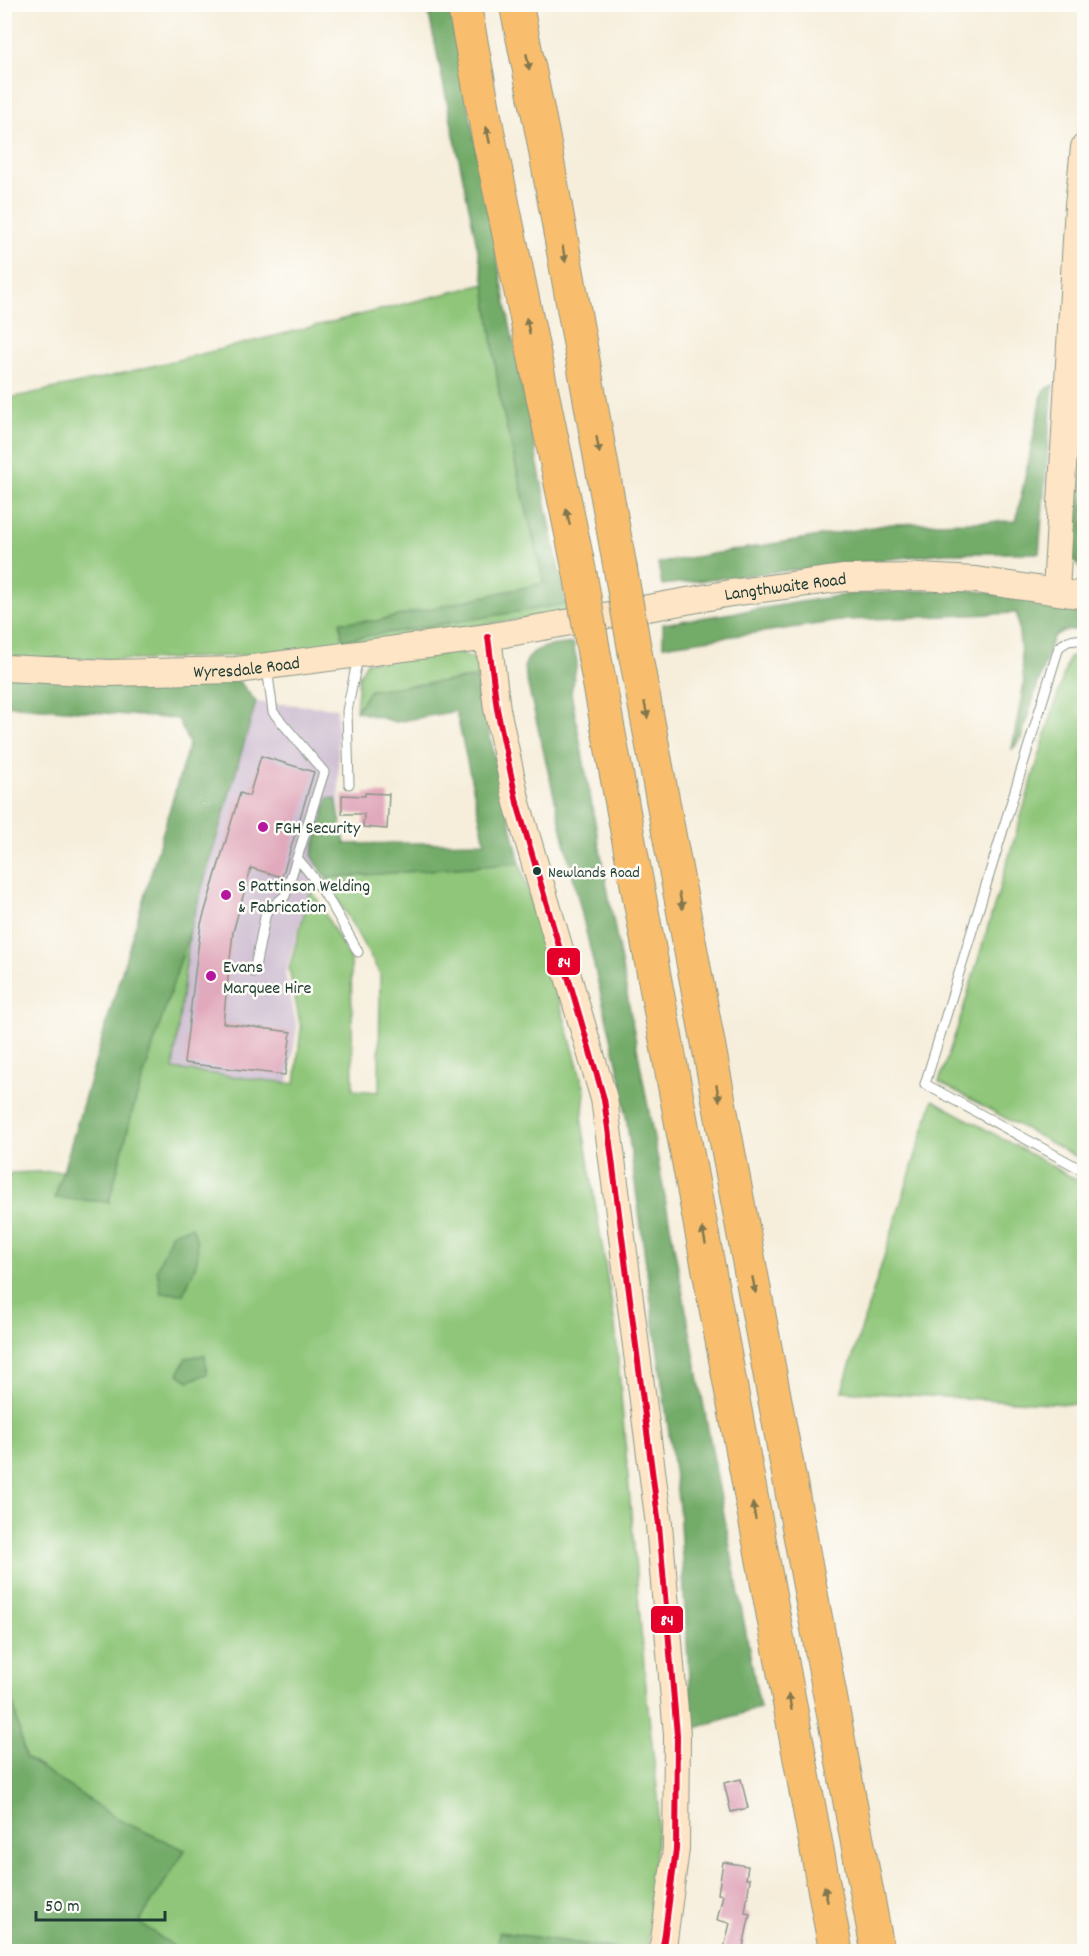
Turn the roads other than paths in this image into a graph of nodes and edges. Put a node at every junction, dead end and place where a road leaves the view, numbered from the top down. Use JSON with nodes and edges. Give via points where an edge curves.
{"nodes":[{"id":1,"x":464,"y":4,"type":"edge"},
{"id":2,"x":516,"y":4,"type":"edge"},
{"id":3,"x":1084,"y":147,"type":"edge"},
{"id":4,"x":1056,"y":591,"type":"junction"},
{"id":5,"x":1084,"y":596,"type":"edge"},
{"id":6,"x":488,"y":637,"type":"junction"},
{"id":7,"x":1084,"y":639,"type":"edge"},
{"id":8,"x":358,"y":654,"type":"junction"},
{"id":9,"x":266,"y":666,"type":"junction"},
{"id":10,"x":4,"y":668,"type":"edge"},
{"id":11,"x":349,"y":784,"type":"dead end"},
{"id":12,"x":297,"y":858,"type":"junction"},
{"id":13,"x":358,"y":952,"type":"dead end"},
{"id":14,"x":254,"y":972,"type":"dead end"},
{"id":15,"x":1084,"y":1171,"type":"edge"},
{"id":16,"x":661,"y":1952,"type":"edge"},
{"id":17,"x":837,"y":1952,"type":"edge"},
{"id":18,"x":878,"y":1952,"type":"edge"}],
"edges":[{"from":17,"to":1,"type":"highway","one_way":true,"bridge":true,"via":[[580,574]]},
{"from":2,"to":18,"type":"highway","one_way":true,"bridge":true},
{"from":3,"to":4,"type":"street"},
{"from":4,"to":5,"type":"street","name":"Langthwaite Road"},
{"from":4,"to":6,"type":"street","name":"Langthwaite Road","via":[[976,580],[844,578],[731,592]]},
{"from":6,"to":8,"type":"street","name":"Wyresdale Road"},
{"from":6,"to":16,"type":"street","via":[[497,709],[517,803],[604,1098],[609,1136],[659,1525],[677,1735],[676,1849]]},
{"from":7,"to":15,"type":"lane","via":[[1059,647],[925,1084]]},
{"from":8,"to":9,"type":"street","name":"Wyresdale Road"},
{"from":8,"to":11,"type":"lane","via":[[347,711]]},
{"from":9,"to":10,"type":"street","name":"Wyresdale Road","via":[[109,673]]},
{"from":9,"to":12,"type":"lane","via":[[273,712],[324,772]]},
{"from":12,"to":13,"type":"lane","via":[[337,911]]},
{"from":12,"to":14,"type":"lane","via":[[285,897],[266,912]]}]}
